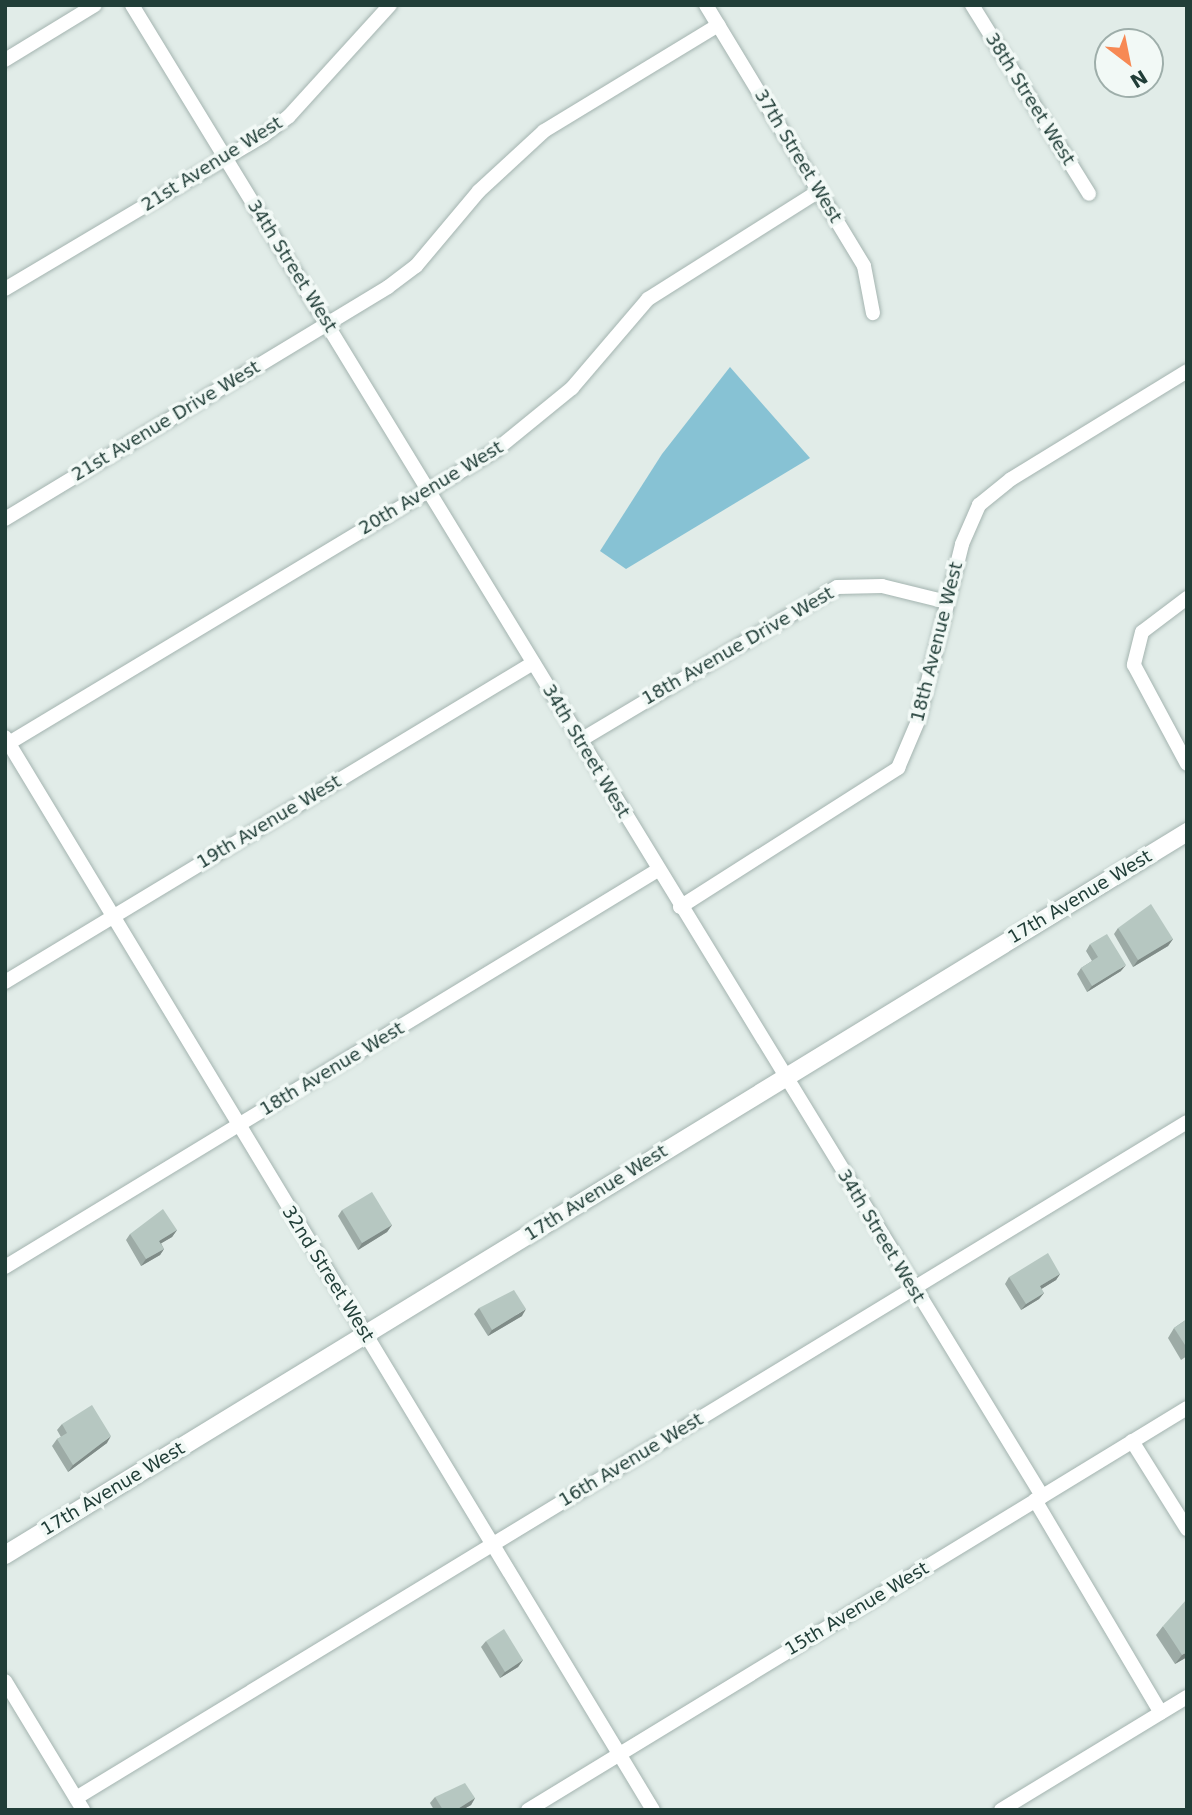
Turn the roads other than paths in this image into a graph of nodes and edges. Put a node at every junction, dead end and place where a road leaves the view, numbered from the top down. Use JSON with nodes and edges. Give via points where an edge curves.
{"nodes":[{"id":1,"x":95,"y":5,"type":"edge"},
{"id":2,"x":132,"y":5,"type":"edge"},
{"id":3,"x":390,"y":5,"type":"edge"},
{"id":4,"x":706,"y":5,"type":"edge"},
{"id":5,"x":972,"y":5,"type":"edge"},
{"id":6,"x":718,"y":24,"type":"junction"},
{"id":7,"x":5,"y":60,"type":"edge"},
{"id":8,"x":225,"y":157,"type":"junction"},
{"id":9,"x":820,"y":191,"type":"junction"},
{"id":10,"x":1088,"y":194,"type":"dead end"},
{"id":11,"x":5,"y":289,"type":"edge"},
{"id":12,"x":873,"y":313,"type":"dead end"},
{"id":13,"x":327,"y":323,"type":"junction"},
{"id":14,"x":1187,"y":371,"type":"edge"},
{"id":15,"x":429,"y":491,"type":"junction"},
{"id":16,"x":5,"y":519,"type":"edge"},
{"id":17,"x":1187,"y":598,"type":"edge"},
{"id":18,"x":947,"y":603,"type":"junction"},
{"id":19,"x":533,"y":663,"type":"junction"},
{"id":20,"x":7,"y":740,"type":"edge"},
{"id":21,"x":579,"y":741,"type":"junction"},
{"id":22,"x":1187,"y":764,"type":"edge"},
{"id":23,"x":1187,"y":831,"type":"edge"},
{"id":24,"x":658,"y":870,"type":"junction"},
{"id":25,"x":680,"y":907,"type":"junction"},
{"id":26,"x":112,"y":917,"type":"junction"},
{"id":27,"x":5,"y":982,"type":"edge"},
{"id":28,"x":784,"y":1078,"type":"junction"},
{"id":29,"x":1187,"y":1122,"type":"edge"},
{"id":30,"x":237,"y":1126,"type":"junction"},
{"id":31,"x":5,"y":1267,"type":"edge"},
{"id":32,"x":914,"y":1289,"type":"junction"},
{"id":33,"x":365,"y":1335,"type":"junction"},
{"id":34,"x":1187,"y":1408,"type":"edge"},
{"id":35,"x":1132,"y":1441,"type":"junction"},
{"id":36,"x":1038,"y":1498,"type":"junction"},
{"id":37,"x":1187,"y":1529,"type":"edge"},
{"id":38,"x":492,"y":1544,"type":"junction"},
{"id":39,"x":5,"y":1555,"type":"edge"},
{"id":40,"x":5,"y":1681,"type":"edge"},
{"id":41,"x":1187,"y":1697,"type":"edge"},
{"id":42,"x":1161,"y":1713,"type":"junction"},
{"id":43,"x":619,"y":1754,"type":"junction"},
{"id":44,"x":80,"y":1804,"type":"edge"},
{"id":45,"x":528,"y":1810,"type":"edge"},
{"id":46,"x":653,"y":1810,"type":"edge"},
{"id":47,"x":1001,"y":1810,"type":"edge"}],
"edges":[{"from":1,"to":7,"type":"street"},
{"from":2,"to":8,"type":"street","name":"34th Street West"},
{"from":3,"to":8,"type":"street","name":"21st Avenue West","via":[[289,116]]},
{"from":4,"to":6,"type":"street","name":"37th Street West"},
{"from":5,"to":10,"type":"street","name":"38th Street West"},
{"from":6,"to":9,"type":"street","name":"37th Street West"},
{"from":6,"to":13,"type":"street","name":"21st Avenue Drive West","via":[[544,131],[479,191],[416,266]]},
{"from":8,"to":11,"type":"street","name":"21st Avenue West"},
{"from":8,"to":13,"type":"street","name":"34th Street West"},
{"from":9,"to":12,"type":"street","name":"37th Street West","via":[[864,266]]},
{"from":9,"to":15,"type":"street","name":"20th Avenue West","via":[[648,299],[550,409]]},
{"from":13,"to":15,"type":"street","name":"34th Street West"},
{"from":13,"to":16,"type":"street","name":"21st Avenue Drive West"},
{"from":14,"to":18,"type":"street","name":"18th Avenue West","via":[[987,496],[970,519]]},
{"from":15,"to":19,"type":"street","name":"34th Street West"},
{"from":15,"to":20,"type":"street","name":"20th Avenue West"},
{"from":17,"to":22,"type":"street","via":[[1142,632],[1134,665]]},
{"from":18,"to":21,"type":"street","name":"18th Avenue Drive West","via":[[882,586],[837,587]]},
{"from":18,"to":25,"type":"street","name":"18th Avenue West","via":[[918,721],[898,768]]},
{"from":19,"to":21,"type":"street","name":"34th Street West"},
{"from":19,"to":26,"type":"street","name":"19th Avenue West"},
{"from":20,"to":26,"type":"street","name":"32nd Street West"},
{"from":21,"to":24,"type":"street","name":"34th Street West"},
{"from":23,"to":28,"type":"street","name":"17th Avenue West"},
{"from":24,"to":25,"type":"street","name":"34th Street West"},
{"from":24,"to":30,"type":"street","name":"18th Avenue West"},
{"from":25,"to":28,"type":"street","name":"34th Street West"},
{"from":26,"to":27,"type":"street","name":"19th Avenue West"},
{"from":26,"to":30,"type":"street","name":"32nd Street West"},
{"from":28,"to":32,"type":"street","name":"34th Street West"},
{"from":28,"to":33,"type":"street","name":"17th Avenue West"},
{"from":29,"to":32,"type":"street","name":"16th Avenue West"},
{"from":30,"to":31,"type":"street","name":"18th Avenue West"},
{"from":30,"to":33,"type":"street","name":"32nd Street West"},
{"from":32,"to":36,"type":"street","name":"34th Street West"},
{"from":32,"to":38,"type":"street","name":"16th Avenue West"},
{"from":33,"to":38,"type":"street","name":"32nd Street West"},
{"from":33,"to":39,"type":"street","name":"17th Avenue West"},
{"from":34,"to":35,"type":"street","name":"15th Avenue West"},
{"from":35,"to":36,"type":"street","name":"15th Avenue West"},
{"from":35,"to":37,"type":"street"},
{"from":36,"to":42,"type":"street","name":"34th Street West"},
{"from":36,"to":43,"type":"street","name":"15th Avenue West"},
{"from":38,"to":43,"type":"street","name":"32nd Street West"},
{"from":38,"to":44,"type":"street","name":"16th Avenue West"},
{"from":40,"to":44,"type":"street"},
{"from":41,"to":42,"type":"street"},
{"from":42,"to":47,"type":"street"},
{"from":43,"to":45,"type":"street","name":"15th Avenue West"},
{"from":43,"to":46,"type":"street","name":"32nd Street West"}]}
